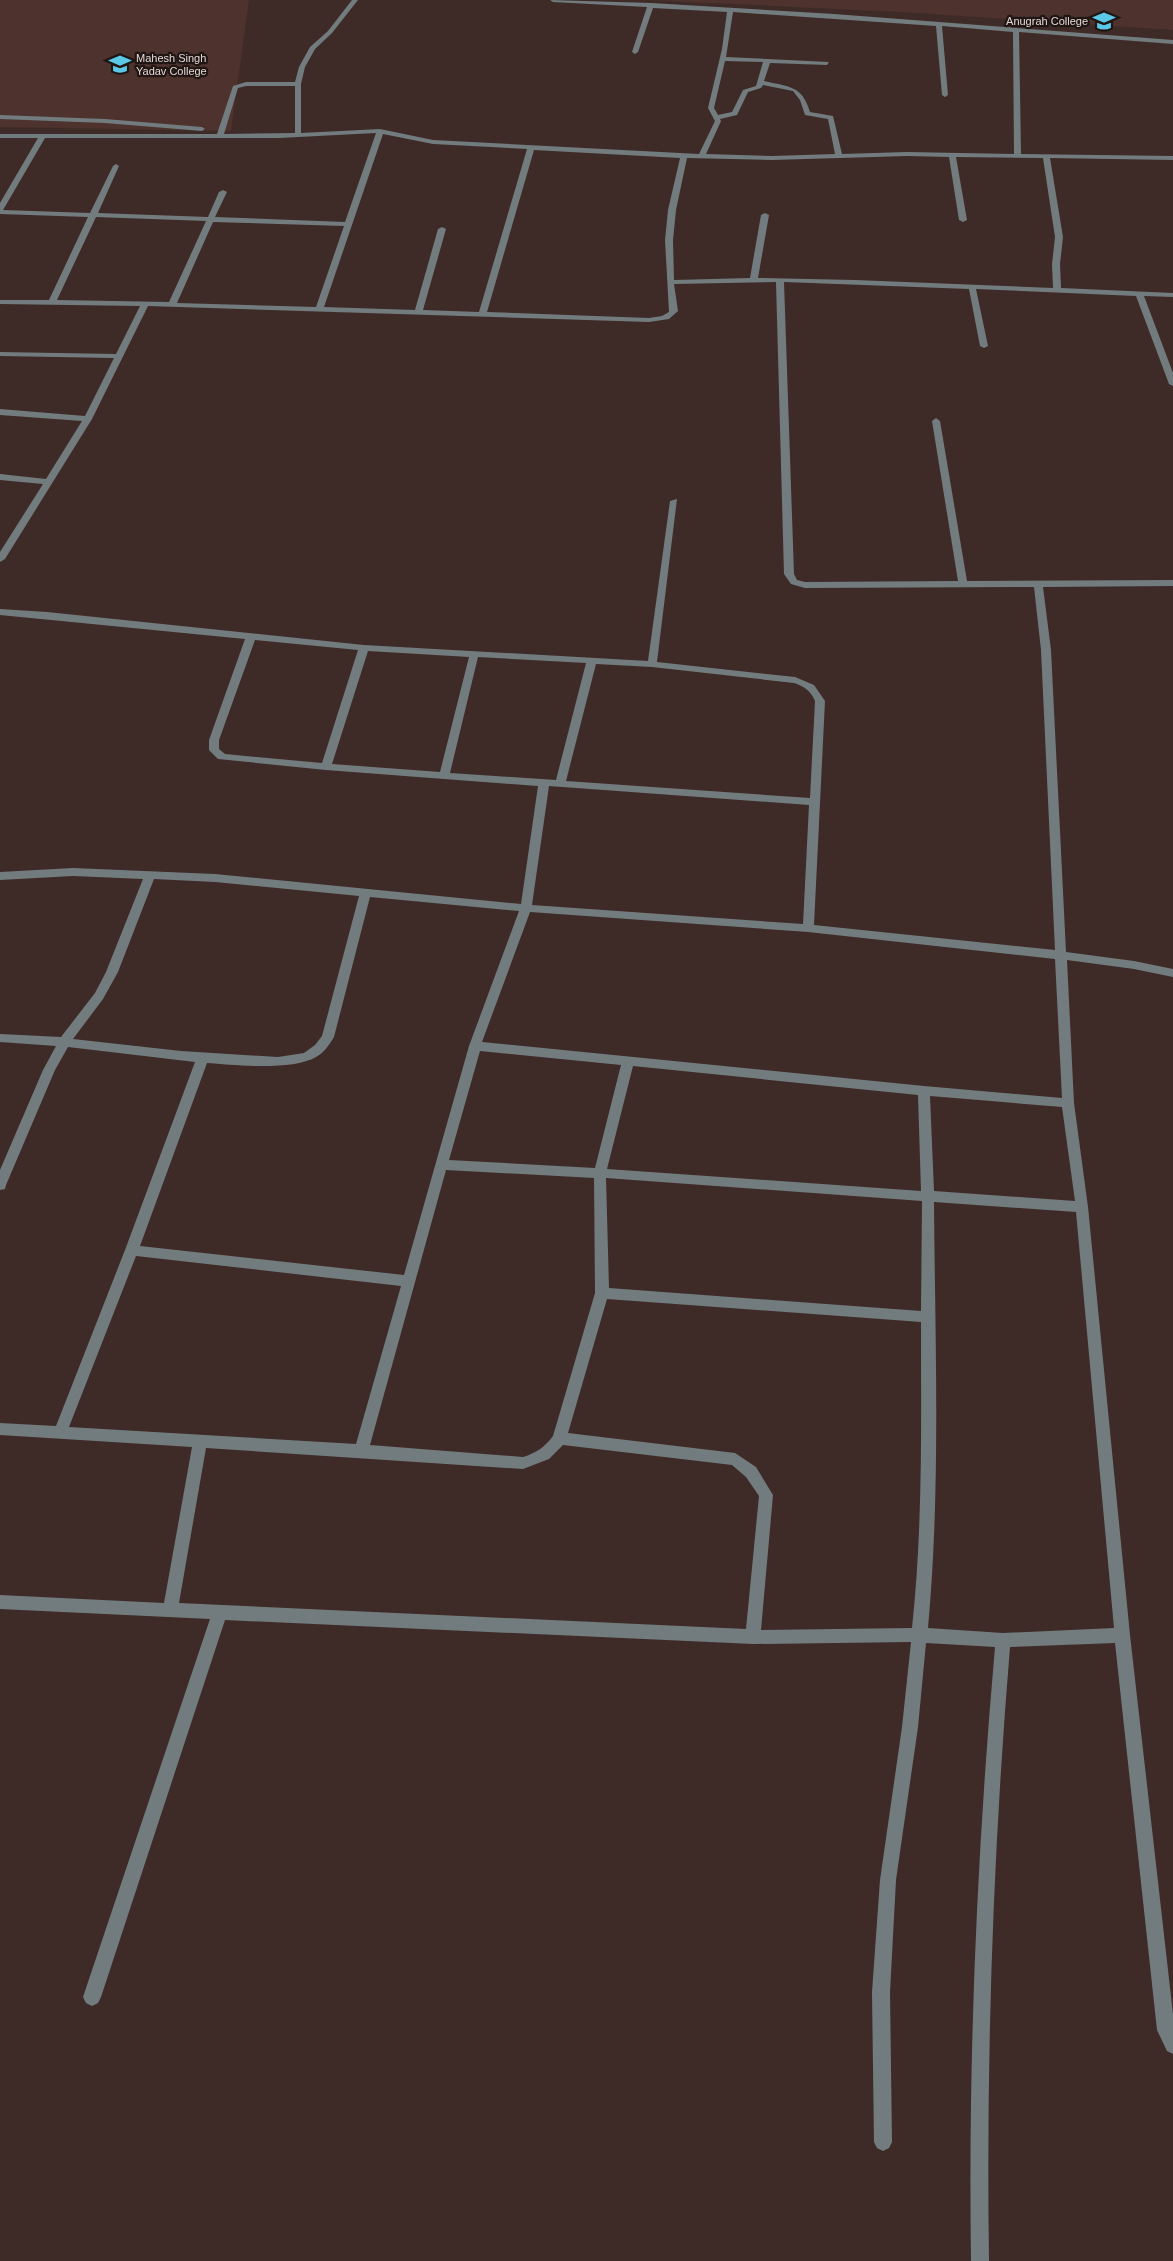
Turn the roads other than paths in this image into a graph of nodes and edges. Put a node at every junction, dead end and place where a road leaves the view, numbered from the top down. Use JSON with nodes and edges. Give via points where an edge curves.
{"nodes":[{"id":1,"x":355,"y":0,"type":"edge"},
{"id":2,"x":553,"y":0,"type":"edge"},
{"id":3,"x":651,"y":5,"type":"junction"},
{"id":4,"x":730,"y":10,"type":"junction"},
{"id":5,"x":939,"y":25,"type":"junction"},
{"id":6,"x":1016,"y":31,"type":"junction"},
{"id":7,"x":1173,"y":42,"type":"edge"},
{"id":8,"x":635,"y":52,"type":"dead end"},
{"id":9,"x":723,"y":59,"type":"junction"},
{"id":10,"x":768,"y":61,"type":"junction"},
{"id":11,"x":827,"y":63,"type":"dead end"},
{"id":12,"x":760,"y":82,"type":"junction"},
{"id":13,"x":298,"y":84,"type":"junction"},
{"id":14,"x":945,"y":95,"type":"dead end"},
{"id":15,"x":717,"y":116,"type":"junction"},
{"id":16,"x":0,"y":117,"type":"edge"},
{"id":17,"x":380,"y":131,"type":"junction"},
{"id":18,"x":220,"y":134,"type":"junction"},
{"id":19,"x":298,"y":135,"type":"junction"},
{"id":20,"x":0,"y":136,"type":"edge"},
{"id":21,"x":42,"y":137,"type":"junction"},
{"id":22,"x":531,"y":148,"type":"junction"},
{"id":23,"x":952,"y":154,"type":"junction"},
{"id":24,"x":839,"y":155,"type":"junction"},
{"id":25,"x":684,"y":156,"type":"junction"},
{"id":26,"x":702,"y":156,"type":"junction"},
{"id":27,"x":1018,"y":157,"type":"junction"},
{"id":28,"x":1046,"y":157,"type":"junction"},
{"id":29,"x":1173,"y":158,"type":"edge"},
{"id":30,"x":116,"y":166,"type":"dead end"},
{"id":31,"x":223,"y":192,"type":"dead end"},
{"id":32,"x":0,"y":210,"type":"edge"},
{"id":33,"x":93,"y":215,"type":"junction"},
{"id":34,"x":764,"y":215,"type":"dead end"},
{"id":35,"x":211,"y":218,"type":"junction"},
{"id":36,"x":963,"y":220,"type":"dead end"},
{"id":37,"x":348,"y":224,"type":"junction"},
{"id":38,"x":442,"y":229,"type":"dead end"},
{"id":39,"x":754,"y":280,"type":"junction"},
{"id":40,"x":780,"y":280,"type":"junction"},
{"id":41,"x":670,"y":282,"type":"junction"},
{"id":42,"x":972,"y":287,"type":"junction"},
{"id":43,"x":1057,"y":291,"type":"junction"},
{"id":44,"x":1140,"y":294,"type":"junction"},
{"id":45,"x":1173,"y":295,"type":"edge"},
{"id":46,"x":0,"y":302,"type":"edge"},
{"id":47,"x":52,"y":303,"type":"junction"},
{"id":48,"x":145,"y":304,"type":"junction"},
{"id":49,"x":172,"y":305,"type":"junction"},
{"id":50,"x":319,"y":310,"type":"junction"},
{"id":51,"x":418,"y":313,"type":"junction"},
{"id":52,"x":482,"y":315,"type":"junction"},
{"id":53,"x":984,"y":346,"type":"dead end"},
{"id":54,"x":0,"y":354,"type":"edge"},
{"id":55,"x":120,"y":356,"type":"junction"},
{"id":56,"x":1171,"y":375,"type":"edge"},
{"id":57,"x":1173,"y":384,"type":"edge"},
{"id":58,"x":0,"y":412,"type":"edge"},
{"id":59,"x":88,"y":419,"type":"junction"},
{"id":60,"x":936,"y":422,"type":"dead end"},
{"id":61,"x":0,"y":477,"type":"edge"},
{"id":62,"x":48,"y":482,"type":"junction"},
{"id":63,"x":674,"y":501,"type":"dead end"},
{"id":64,"x":0,"y":559,"type":"edge"},
{"id":65,"x":1173,"y":583,"type":"edge"},
{"id":66,"x":963,"y":584,"type":"junction"},
{"id":67,"x":1038,"y":584,"type":"junction"},
{"id":68,"x":0,"y":612,"type":"edge"},
{"id":69,"x":251,"y":636,"type":"junction"},
{"id":70,"x":364,"y":648,"type":"junction"},
{"id":71,"x":474,"y":655,"type":"junction"},
{"id":72,"x":592,"y":661,"type":"junction"},
{"id":73,"x":652,"y":664,"type":"junction"},
{"id":74,"x":326,"y":767,"type":"junction"},
{"id":75,"x":444,"y":775,"type":"junction"},
{"id":76,"x":544,"y":782,"type":"junction"},
{"id":77,"x":560,"y":783,"type":"junction"},
{"id":78,"x":815,"y":802,"type":"junction"},
{"id":79,"x":150,"y":875,"type":"junction"},
{"id":80,"x":0,"y":876,"type":"edge"},
{"id":81,"x":366,"y":892,"type":"junction"},
{"id":82,"x":526,"y":908,"type":"junction"},
{"id":83,"x":808,"y":928,"type":"junction"},
{"id":84,"x":1060,"y":955,"type":"junction"},
{"id":85,"x":1173,"y":973,"type":"edge"},
{"id":86,"x":0,"y":1038,"type":"edge"},
{"id":87,"x":65,"y":1041,"type":"junction"},
{"id":88,"x":475,"y":1046,"type":"junction"},
{"id":89,"x":202,"y":1059,"type":"junction"},
{"id":90,"x":628,"y":1060,"type":"junction"},
{"id":91,"x":924,"y":1091,"type":"junction"},
{"id":92,"x":1068,"y":1102,"type":"junction"},
{"id":93,"x":442,"y":1165,"type":"junction"},
{"id":94,"x":600,"y":1173,"type":"junction"},
{"id":95,"x":0,"y":1185,"type":"edge"},
{"id":96,"x":928,"y":1196,"type":"junction"},
{"id":97,"x":1082,"y":1207,"type":"junction"},
{"id":98,"x":132,"y":1250,"type":"junction"},
{"id":99,"x":409,"y":1281,"type":"junction"},
{"id":100,"x":602,"y":1293,"type":"junction"},
{"id":101,"x":927,"y":1317,"type":"junction"},
{"id":102,"x":0,"y":1429,"type":"edge"},
{"id":103,"x":60,"y":1433,"type":"junction"},
{"id":104,"x":559,"y":1438,"type":"junction"},
{"id":105,"x":200,"y":1442,"type":"junction"},
{"id":106,"x":361,"y":1451,"type":"junction"},
{"id":107,"x":0,"y":1602,"type":"edge"},
{"id":108,"x":171,"y":1608,"type":"junction"},
{"id":109,"x":220,"y":1613,"type":"junction"},
{"id":110,"x":920,"y":1635,"type":"junction"},
{"id":111,"x":1122,"y":1635,"type":"junction"},
{"id":112,"x":753,"y":1636,"type":"junction"},
{"id":113,"x":1003,"y":1640,"type":"junction"},
{"id":114,"x":92,"y":1997,"type":"dead end"},
{"id":115,"x":1173,"y":2045,"type":"edge"},
{"id":116,"x":883,"y":2142,"type":"dead end"},
{"id":117,"x":980,"y":2261,"type":"edge"}],
"edges":[{"from":1,"to":13,"type":"street","via":[[307,56]]},
{"from":2,"to":3,"type":"street"},
{"from":3,"to":4,"type":"street"},
{"from":3,"to":8,"type":"street"},
{"from":4,"to":5,"type":"street"},
{"from":4,"to":9,"type":"street"},
{"from":5,"to":6,"type":"street"},
{"from":5,"to":14,"type":"street"},
{"from":6,"to":7,"type":"street"},
{"from":6,"to":27,"type":"street"},
{"from":9,"to":10,"type":"street"},
{"from":9,"to":15,"type":"street","via":[[710,108]]},
{"from":10,"to":11,"type":"street"},
{"from":10,"to":12,"type":"street"},
{"from":12,"to":15,"type":"street","via":[[757,88],[745,91],[736,114]]},
{"from":12,"to":24,"type":"street","via":[[795,90],[803,100],[806,114],[831,117]]},
{"from":13,"to":18,"type":"street","via":[[235,87]]},
{"from":13,"to":19,"type":"street"},
{"from":15,"to":26,"type":"street","via":[[716,126]]},
{"from":16,"to":18,"type":"street","via":[[133,123]]},
{"from":17,"to":19,"type":"street"},
{"from":17,"to":22,"type":"street","via":[[433,142]]},
{"from":17,"to":37,"type":"street"},
{"from":18,"to":19,"type":"street"},
{"from":18,"to":21,"type":"street"},
{"from":20,"to":21,"type":"street"},
{"from":21,"to":32,"type":"street"},
{"from":22,"to":25,"type":"street"},
{"from":22,"to":52,"type":"street"},
{"from":23,"to":24,"type":"street"},
{"from":23,"to":27,"type":"street"},
{"from":23,"to":36,"type":"street"},
{"from":24,"to":26,"type":"street","via":[[772,158]]},
{"from":25,"to":26,"type":"street"},
{"from":25,"to":41,"type":"street","via":[[668,240]]},
{"from":27,"to":28,"type":"street"},
{"from":28,"to":29,"type":"street"},
{"from":28,"to":43,"type":"street","via":[[1059,237]]},
{"from":30,"to":33,"type":"street"},
{"from":31,"to":35,"type":"street"},
{"from":32,"to":33,"type":"street"},
{"from":33,"to":35,"type":"street"},
{"from":33,"to":47,"type":"street"},
{"from":34,"to":39,"type":"street"},
{"from":35,"to":37,"type":"street"},
{"from":35,"to":49,"type":"street"},
{"from":37,"to":50,"type":"street"},
{"from":38,"to":51,"type":"street"},
{"from":39,"to":40,"type":"street"},
{"from":39,"to":41,"type":"street"},
{"from":40,"to":42,"type":"street"},
{"from":40,"to":66,"type":"street","via":[[789,574],[794,582],[805,585]]},
{"from":41,"to":52,"type":"street","via":[[674,310],[671,316],[663,319]]},
{"from":42,"to":43,"type":"street"},
{"from":42,"to":53,"type":"street"},
{"from":43,"to":44,"type":"street"},
{"from":44,"to":45,"type":"street"},
{"from":44,"to":56,"type":"street"},
{"from":46,"to":47,"type":"street"},
{"from":47,"to":48,"type":"street"},
{"from":48,"to":49,"type":"street"},
{"from":48,"to":55,"type":"street"},
{"from":49,"to":50,"type":"street"},
{"from":50,"to":51,"type":"street"},
{"from":51,"to":52,"type":"street"},
{"from":54,"to":55,"type":"street"},
{"from":55,"to":59,"type":"street"},
{"from":56,"to":57,"type":"street"},
{"from":58,"to":59,"type":"street"},
{"from":59,"to":62,"type":"street"},
{"from":60,"to":66,"type":"street"},
{"from":61,"to":62,"type":"street"},
{"from":62,"to":64,"type":"street"},
{"from":63,"to":73,"type":"street"},
{"from":65,"to":67,"type":"street"},
{"from":66,"to":67,"type":"street"},
{"from":67,"to":84,"type":"street","via":[[1046,650]]},
{"from":68,"to":69,"type":"street"},
{"from":69,"to":70,"type":"street"},
{"from":69,"to":74,"type":"street","via":[[214,740],[214,750],[231,758]]},
{"from":70,"to":71,"type":"street"},
{"from":70,"to":74,"type":"street"},
{"from":71,"to":72,"type":"street"},
{"from":71,"to":75,"type":"street"},
{"from":72,"to":73,"type":"street"},
{"from":72,"to":77,"type":"street"},
{"from":73,"to":78,"type":"street","via":[[795,680],[817,691],[820,700]]},
{"from":74,"to":75,"type":"street"},
{"from":75,"to":76,"type":"street"},
{"from":76,"to":77,"type":"street"},
{"from":76,"to":82,"type":"street"},
{"from":77,"to":78,"type":"street"},
{"from":78,"to":83,"type":"street"},
{"from":79,"to":80,"type":"street","via":[[73,872]]},
{"from":79,"to":81,"type":"street"},
{"from":79,"to":87,"type":"street","via":[[112,972],[99,996]]},
{"from":81,"to":82,"type":"street"},
{"from":81,"to":89,"type":"street","via":[[328,1037],[322,1048],[312,1055],[284,1061]]},
{"from":82,"to":83,"type":"street"},
{"from":82,"to":88,"type":"street"},
{"from":83,"to":84,"type":"street"},
{"from":84,"to":85,"type":"street"},
{"from":84,"to":92,"type":"street"},
{"from":86,"to":87,"type":"street"},
{"from":87,"to":89,"type":"street"},
{"from":87,"to":95,"type":"street","via":[[49,1070]]},
{"from":88,"to":90,"type":"street"},
{"from":88,"to":93,"type":"street"},
{"from":89,"to":98,"type":"street"},
{"from":90,"to":91,"type":"street"},
{"from":90,"to":94,"type":"street"},
{"from":91,"to":92,"type":"street"},
{"from":91,"to":96,"type":"street"},
{"from":92,"to":97,"type":"street"},
{"from":93,"to":94,"type":"street"},
{"from":93,"to":99,"type":"street"},
{"from":94,"to":96,"type":"street"},
{"from":94,"to":100,"type":"street"},
{"from":96,"to":97,"type":"street"},
{"from":96,"to":101,"type":"street"},
{"from":97,"to":111,"type":"street"},
{"from":98,"to":99,"type":"street"},
{"from":98,"to":103,"type":"street"},
{"from":99,"to":106,"type":"street"},
{"from":100,"to":101,"type":"street"},
{"from":100,"to":104,"type":"street"},
{"from":101,"to":110,"type":"street","via":[[928,1472]]},
{"from":102,"to":103,"type":"street"},
{"from":103,"to":105,"type":"street"},
{"from":104,"to":106,"type":"street","via":[[541,1459],[523,1463]]},
{"from":104,"to":112,"type":"street","via":[[735,1459],[752,1472],[766,1495]]},
{"from":105,"to":106,"type":"street"},
{"from":105,"to":108,"type":"street"},
{"from":107,"to":108,"type":"street"},
{"from":108,"to":109,"type":"street"},
{"from":109,"to":112,"type":"street"},
{"from":109,"to":114,"type":"street"},
{"from":110,"to":112,"type":"street"},
{"from":110,"to":113,"type":"street"},
{"from":110,"to":116,"type":"street","via":[[888,1880],[882,1992]]},
{"from":111,"to":113,"type":"street"},
{"from":111,"to":115,"type":"street","via":[[1166,2030]]},
{"from":113,"to":117,"type":"street","via":[[980,1985]]}]}
